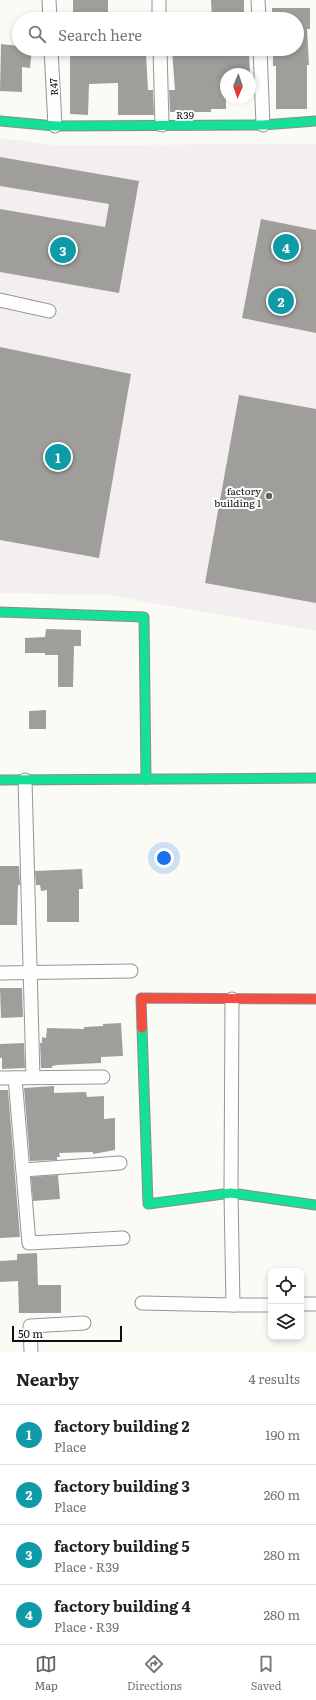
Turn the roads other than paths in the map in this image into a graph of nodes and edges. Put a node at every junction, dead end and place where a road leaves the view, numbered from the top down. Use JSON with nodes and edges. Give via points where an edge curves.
{"nodes":[{"id":1,"x":49,"y":0,"type":"edge"},
{"id":2,"x":159,"y":0,"type":"edge"},
{"id":3,"x":258,"y":0,"type":"edge"},
{"id":4,"x":50,"y":12,"type":"edge"},
{"id":5,"x":159,"y":12,"type":"edge"},
{"id":6,"x":259,"y":12,"type":"edge"},
{"id":7,"x":51,"y":56,"type":"edge"},
{"id":8,"x":160,"y":56,"type":"edge"},
{"id":9,"x":260,"y":56,"type":"edge"},
{"id":10,"x":0,"y":121,"type":"edge"},
{"id":11,"x":316,"y":121,"type":"edge"},
{"id":12,"x":162,"y":125,"type":"junction"},
{"id":13,"x":263,"y":125,"type":"junction"},
{"id":14,"x":55,"y":126,"type":"junction"},
{"id":15,"x":0,"y":300,"type":"edge"},
{"id":16,"x":49,"y":311,"type":"dead end"},
{"id":17,"x":0,"y":612,"type":"edge"},
{"id":18,"x":316,"y":778,"type":"edge"},
{"id":19,"x":146,"y":779,"type":"junction"},
{"id":20,"x":0,"y":780,"type":"edge"},
{"id":21,"x":25,"y":780,"type":"junction"},
{"id":22,"x":131,"y":971,"type":"dead end"},
{"id":23,"x":30,"y":972,"type":"junction"},
{"id":24,"x":0,"y":973,"type":"edge"},
{"id":25,"x":232,"y":999,"type":"junction"},
{"id":26,"x":316,"y":999,"type":"edge"},
{"id":27,"x":33,"y":1077,"type":"junction"},
{"id":28,"x":103,"y":1077,"type":"dead end"},
{"id":29,"x":0,"y":1078,"type":"edge"},
{"id":30,"x":15,"y":1078,"type":"junction"},
{"id":31,"x":120,"y":1163,"type":"dead end"},
{"id":32,"x":23,"y":1170,"type":"junction"},
{"id":33,"x":231,"y":1194,"type":"junction"},
{"id":34,"x":316,"y":1205,"type":"edge"},
{"id":35,"x":123,"y":1238,"type":"dead end"},
{"id":36,"x":142,"y":1303,"type":"dead end"},
{"id":37,"x":304,"y":1304,"type":"edge"},
{"id":38,"x":316,"y":1304,"type":"edge"},
{"id":39,"x":233,"y":1305,"type":"junction"},
{"id":40,"x":268,"y":1305,"type":"edge"},
{"id":41,"x":84,"y":1323,"type":"dead end"},
{"id":42,"x":31,"y":1352,"type":"edge"}],
"edges":[{"from":1,"to":4,"type":"street"},
{"from":2,"to":5,"type":"street"},
{"from":3,"to":6,"type":"street"},
{"from":7,"to":14,"type":"street","name":"R47"},
{"from":8,"to":12,"type":"street"},
{"from":9,"to":13,"type":"street"},
{"from":10,"to":14,"type":"street","name":"R39"},
{"from":11,"to":13,"type":"street","name":"R39"},
{"from":12,"to":13,"type":"street","name":"R39"},
{"from":12,"to":14,"type":"street","name":"R39"},
{"from":15,"to":16,"type":"street"},
{"from":17,"to":19,"type":"street","via":[[144,617]]},
{"from":18,"to":19,"type":"street"},
{"from":19,"to":21,"type":"street"},
{"from":20,"to":21,"type":"street"},
{"from":21,"to":23,"type":"street"},
{"from":22,"to":23,"type":"street"},
{"from":23,"to":24,"type":"street"},
{"from":23,"to":27,"type":"street"},
{"from":25,"to":26,"type":"street"},
{"from":25,"to":33,"type":"street"},
{"from":25,"to":33,"type":"street","via":[[141,998],[148,1204]]},
{"from":27,"to":28,"type":"street"},
{"from":27,"to":30,"type":"street"},
{"from":29,"to":30,"type":"street"},
{"from":30,"to":32,"type":"street"},
{"from":31,"to":32,"type":"street"},
{"from":32,"to":35,"type":"street","via":[[29,1243]]},
{"from":33,"to":34,"type":"street"},
{"from":33,"to":39,"type":"street"},
{"from":36,"to":39,"type":"street"},
{"from":37,"to":38,"type":"street"},
{"from":39,"to":40,"type":"street"},
{"from":41,"to":42,"type":"street","via":[[30,1326]]}]}
